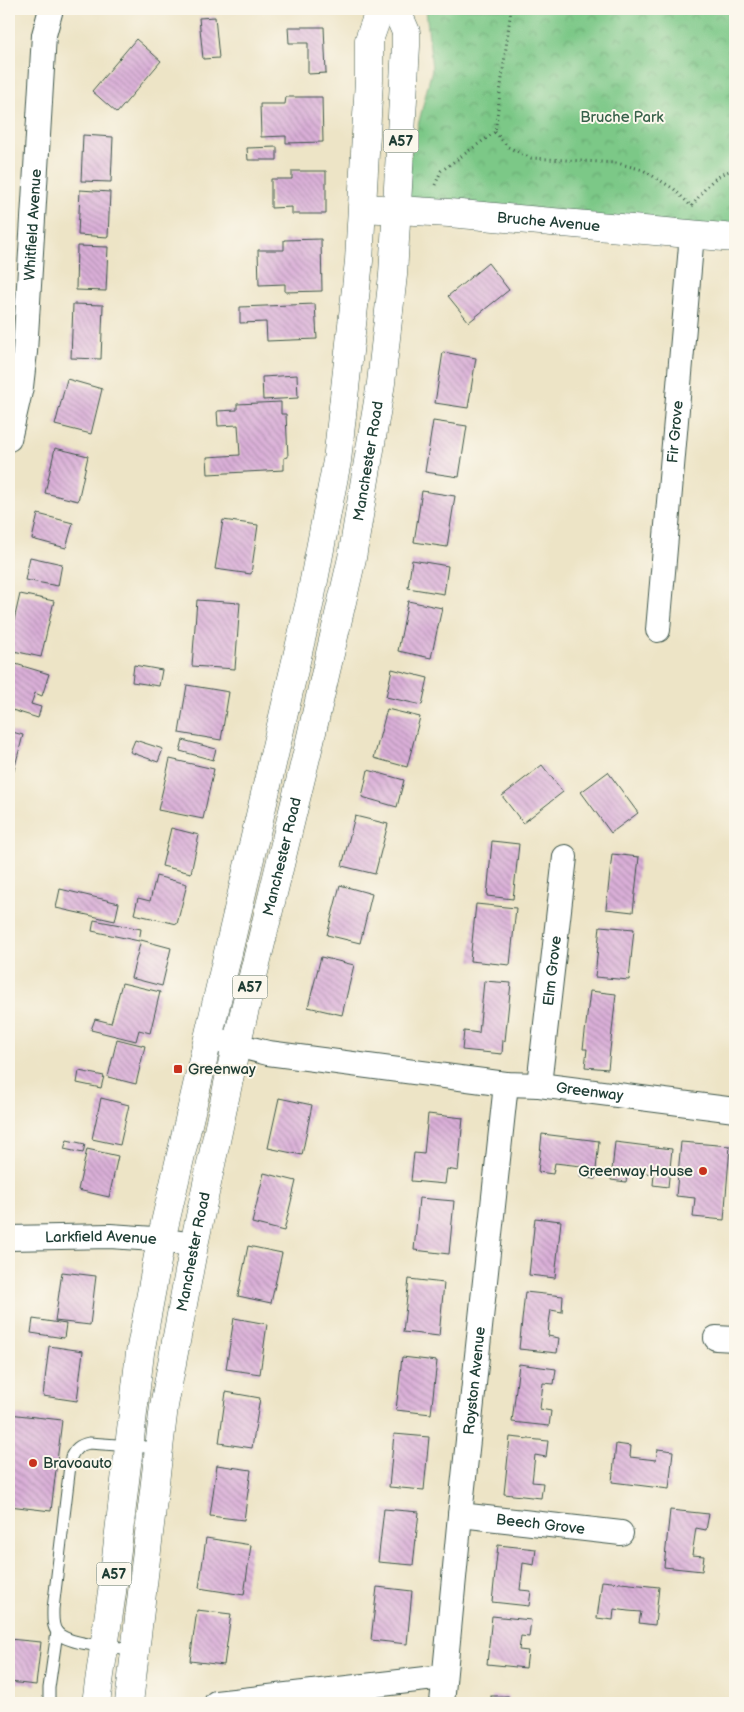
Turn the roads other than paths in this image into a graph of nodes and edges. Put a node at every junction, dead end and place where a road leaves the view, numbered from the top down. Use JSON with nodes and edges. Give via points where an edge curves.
{"nodes":[{"id":1,"x":51,"y":9,"type":"edge"},
{"id":2,"x":380,"y":9,"type":"edge"},
{"id":3,"x":396,"y":9,"type":"edge"},
{"id":4,"x":363,"y":208,"type":"junction"},
{"id":5,"x":397,"y":210,"type":"junction"},
{"id":6,"x":692,"y":234,"type":"junction"},
{"id":7,"x":735,"y":238,"type":"edge"},
{"id":8,"x":17,"y":352,"type":"edge"},
{"id":9,"x":9,"y":439,"type":"edge"},
{"id":10,"x":658,"y":630,"type":"dead end"},
{"id":11,"x":565,"y":857,"type":"dead end"},
{"id":12,"x":208,"y":1038,"type":"junction"},
{"id":13,"x":236,"y":1046,"type":"junction"},
{"id":14,"x":506,"y":1084,"type":"junction"},
{"id":15,"x":540,"y":1085,"type":"junction"},
{"id":16,"x":735,"y":1110,"type":"edge"},
{"id":17,"x":9,"y":1238,"type":"edge"},
{"id":18,"x":161,"y":1240,"type":"junction"},
{"id":19,"x":194,"y":1245,"type":"junction"},
{"id":20,"x":129,"y":1445,"type":"junction"},
{"id":21,"x":159,"y":1448,"type":"junction"},
{"id":22,"x":460,"y":1515,"type":"junction"},
{"id":23,"x":621,"y":1533,"type":"dead end"},
{"id":24,"x":57,"y":1632,"type":"junction"},
{"id":25,"x":104,"y":1646,"type":"junction"},
{"id":26,"x":135,"y":1649,"type":"junction"},
{"id":27,"x":443,"y":1677,"type":"junction"},
{"id":28,"x":49,"y":1703,"type":"edge"},
{"id":29,"x":96,"y":1703,"type":"edge"},
{"id":30,"x":129,"y":1703,"type":"edge"},
{"id":31,"x":216,"y":1703,"type":"edge"},
{"id":32,"x":442,"y":1703,"type":"edge"}],
"edges":[{"from":1,"to":8,"type":"street","name":"Whitfield Avenue","via":[[44,34]]},
{"from":2,"to":4,"type":"main road","name":"Manchester Road","number":"A57","via":[[369,40]]},
{"from":3,"to":5,"type":"main road","name":"Manchester Road","number":"A57","via":[[406,32]]},
{"from":4,"to":5,"type":"main road","name":"Bruche Avenue"},
{"from":4,"to":12,"type":"main road","name":"Manchester Road","number":"A57","via":[[330,498],[310,601]]},
{"from":5,"to":6,"type":"main road","name":"Bruche Avenue"},
{"from":5,"to":13,"type":"main road","name":"Manchester Road","number":"A57","via":[[380,382],[352,558]]},
{"from":6,"to":7,"type":"main road","name":"Bruche Avenue"},
{"from":6,"to":10,"type":"street","name":"Fir Grove"},
{"from":8,"to":9,"type":"street","name":"Whitfield Avenue","via":[[21,387]]},
{"from":11,"to":15,"type":"street","name":"Elm Grove"},
{"from":12,"to":13,"type":"street","name":"Greenway"},
{"from":12,"to":18,"type":"main road","name":"Manchester Road","number":"A57"},
{"from":13,"to":14,"type":"street","name":"Greenway"},
{"from":13,"to":19,"type":"main road","name":"Manchester Road","number":"A57"},
{"from":14,"to":15,"type":"street","name":"Greenway"},
{"from":14,"to":22,"type":"street","name":"Royston Avenue"},
{"from":15,"to":16,"type":"street","name":"Greenway"},
{"from":17,"to":18,"type":"street","name":"Larkfield Avenue","via":[[110,1236]]},
{"from":18,"to":19,"type":"street","name":"Larkfield Avenue"},
{"from":18,"to":20,"type":"main road","name":"Manchester Road","number":"A57","via":[[140,1353]]},
{"from":19,"to":21,"type":"main road","name":"Manchester Road","number":"A57"},
{"from":20,"to":21,"type":"lane"},
{"from":20,"to":24,"type":"lane","via":[[89,1443],[74,1450],[70,1458],[53,1609]]},
{"from":20,"to":25,"type":"main road","name":"Manchester Road","number":"A57"},
{"from":21,"to":26,"type":"main road","name":"Manchester Road","number":"A57"},
{"from":22,"to":23,"type":"street","name":"Beech Grove"},
{"from":22,"to":27,"type":"street","name":"Royston Avenue"},
{"from":24,"to":25,"type":"lane","via":[[75,1642]]},
{"from":24,"to":28,"type":"lane"},
{"from":25,"to":26,"type":"lane"},
{"from":25,"to":29,"type":"main road","name":"Manchester Road","number":"A57"},
{"from":26,"to":30,"type":"main road","name":"Manchester Road","number":"A57"},
{"from":27,"to":31,"type":"street"},
{"from":27,"to":32,"type":"street","name":"Royston Avenue"}]}
